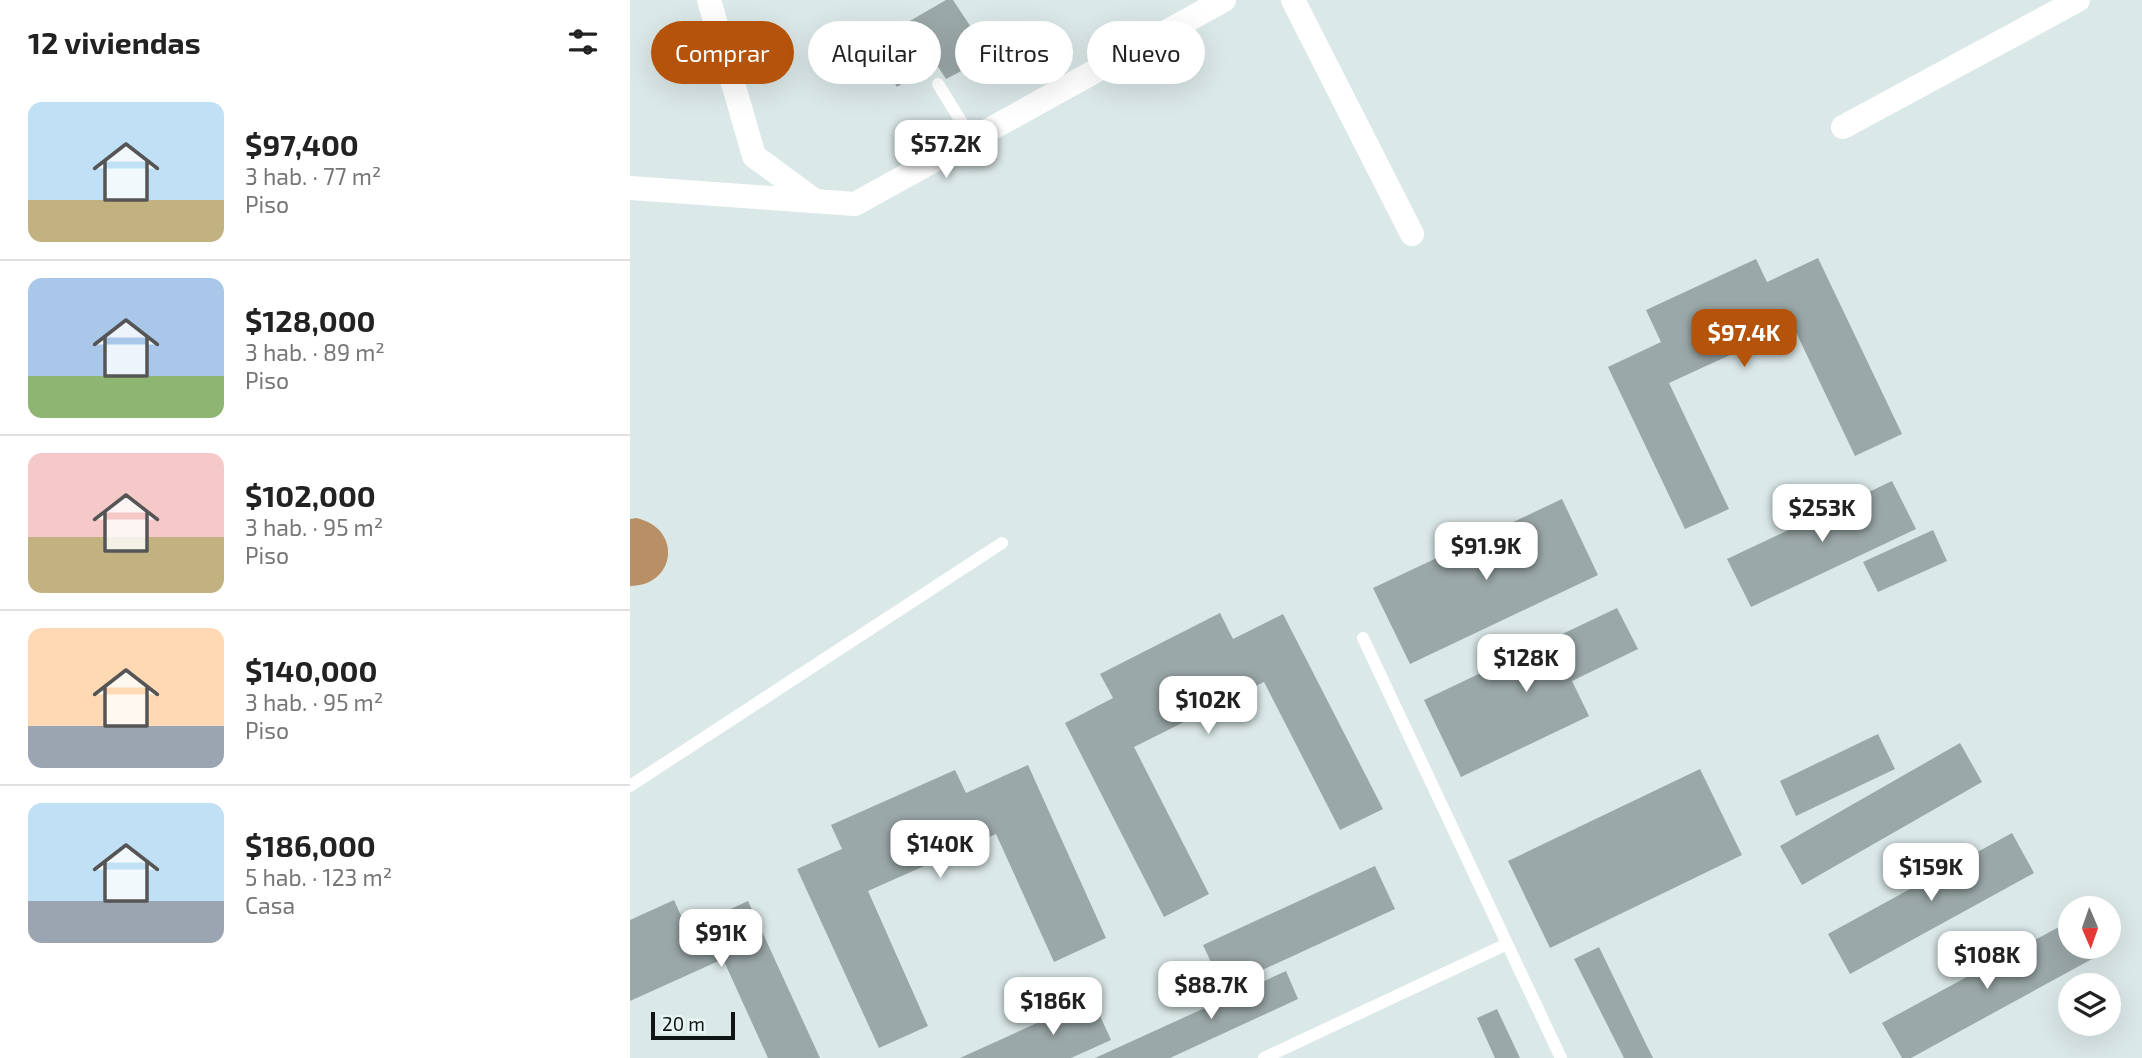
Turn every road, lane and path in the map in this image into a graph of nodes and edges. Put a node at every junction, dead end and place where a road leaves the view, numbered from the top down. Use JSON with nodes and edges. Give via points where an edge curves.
{"nodes":[{"id":1,"x":709,"y":0,"type":"edge"},
{"id":2,"x":1224,"y":0,"type":"edge"},
{"id":3,"x":1293,"y":0,"type":"edge"},
{"id":4,"x":2078,"y":0,"type":"edge"},
{"id":5,"x":938,"y":84,"type":"dead end"},
{"id":6,"x":1843,"y":127,"type":"dead end"},
{"id":7,"x":972,"y":139,"type":"junction"},
{"id":8,"x":630,"y":187,"type":"edge"},
{"id":9,"x":815,"y":201,"type":"junction"},
{"id":10,"x":1412,"y":234,"type":"dead end"},
{"id":11,"x":1002,"y":542,"type":"dead end"},
{"id":12,"x":1363,"y":638,"type":"dead end"},
{"id":13,"x":630,"y":786,"type":"edge"},
{"id":14,"x":1507,"y":944,"type":"junction"},
{"id":15,"x":1264,"y":1058,"type":"edge"},
{"id":16,"x":1561,"y":1058,"type":"edge"}],
"edges":[{"from":1,"to":9,"type":"street","via":[[754,156]]},
{"from":2,"to":7,"type":"street"},
{"from":3,"to":10,"type":"street"},
{"from":4,"to":6,"type":"street"},
{"from":5,"to":7,"type":"lane"},
{"from":7,"to":9,"type":"street","via":[[855,204]]},
{"from":8,"to":9,"type":"street"},
{"from":11,"to":13,"type":"lane"},
{"from":12,"to":14,"type":"lane"},
{"from":14,"to":15,"type":"lane"},
{"from":14,"to":16,"type":"lane"}]}
